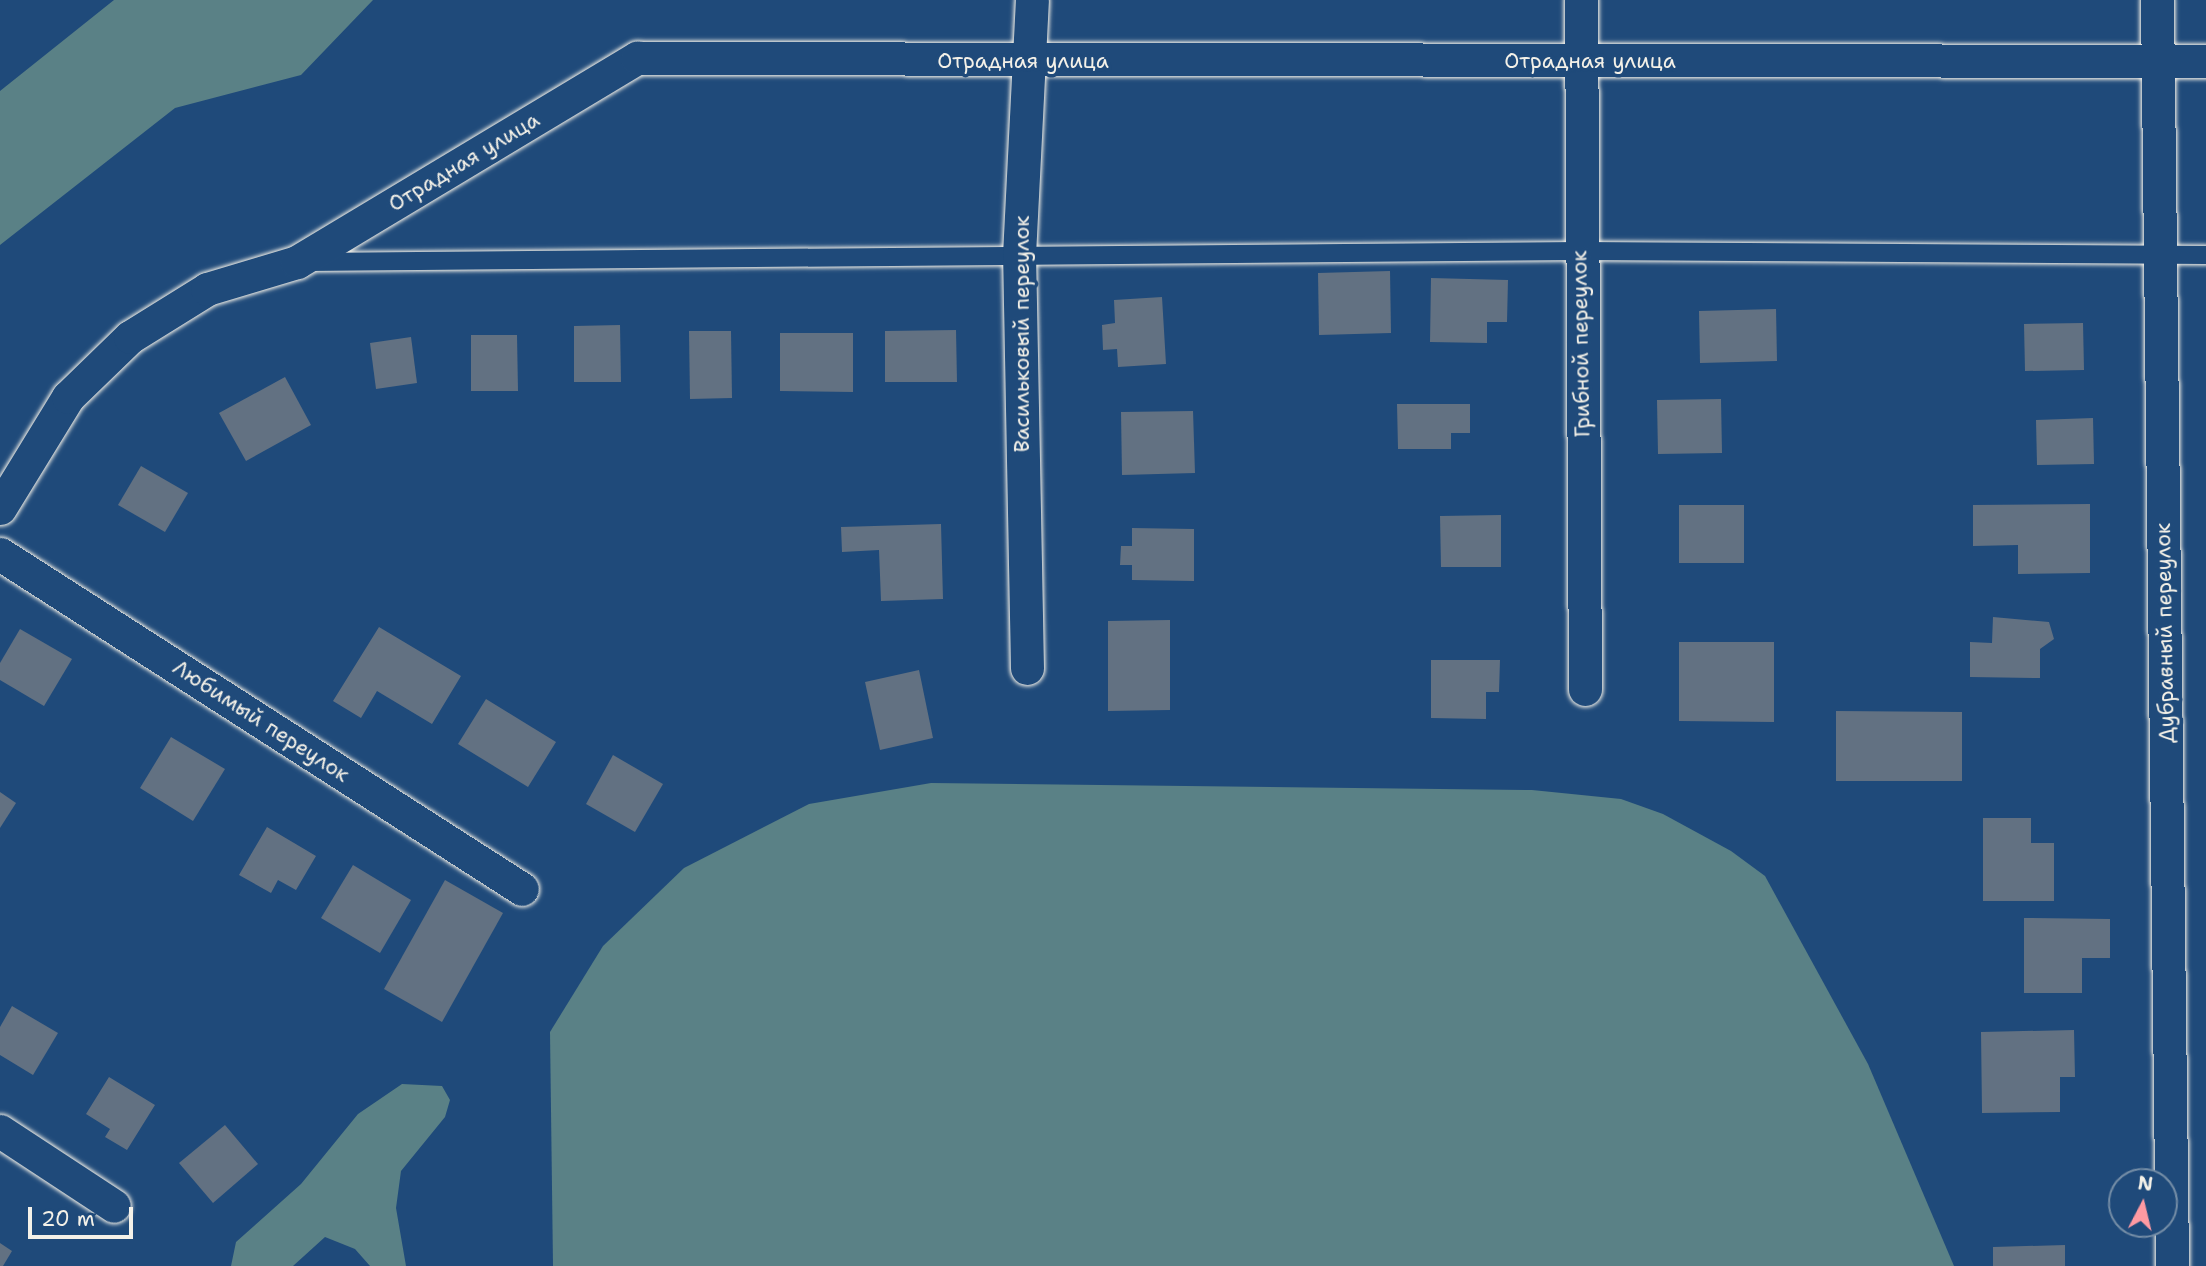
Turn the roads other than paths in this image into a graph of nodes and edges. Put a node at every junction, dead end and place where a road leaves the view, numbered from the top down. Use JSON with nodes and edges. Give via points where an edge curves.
{"nodes":[{"id":1,"x":1032,"y":0,"type":"edge"},
{"id":2,"x":1581,"y":0,"type":"edge"},
{"id":3,"x":2157,"y":0,"type":"edge"},
{"id":4,"x":1028,"y":61,"type":"junction"},
{"id":5,"x":1582,"y":61,"type":"junction"},
{"id":6,"x":2206,"y":61,"type":"edge"},
{"id":7,"x":2157,"y":62,"type":"junction"},
{"id":8,"x":1580,"y":251,"type":"junction"},
{"id":9,"x":1018,"y":255,"type":"junction"},
{"id":10,"x":2161,"y":255,"type":"junction"},
{"id":11,"x":2206,"y":255,"type":"edge"},
{"id":12,"x":297,"y":262,"type":"junction"},
{"id":13,"x":0,"y":508,"type":"edge"},
{"id":14,"x":0,"y":554,"type":"edge"},
{"id":15,"x":1027,"y":668,"type":"dead end"},
{"id":16,"x":1585,"y":689,"type":"dead end"},
{"id":17,"x":522,"y":888,"type":"dead end"},
{"id":18,"x":0,"y":1131,"type":"edge"},
{"id":19,"x":114,"y":1206,"type":"dead end"},
{"id":20,"x":2172,"y":1266,"type":"edge"}],
"edges":[{"from":1,"to":4,"type":"street","name":"Васильковый переулок"},
{"from":2,"to":5,"type":"street","name":"Грибной переулок"},
{"from":3,"to":7,"type":"street","name":"Дубравный переулок"},
{"from":4,"to":5,"type":"street","name":"Отрадная улица"},
{"from":4,"to":9,"type":"street","name":"Васильковый переулок"},
{"from":4,"to":12,"type":"street","name":"Отрадная улица","via":[[637,58]]},
{"from":5,"to":7,"type":"street","name":"Отрадная улица"},
{"from":5,"to":8,"type":"street","name":"Грибной переулок"},
{"from":6,"to":7,"type":"street","name":"Отрадная улица"},
{"from":7,"to":10,"type":"street","name":"Дубравный переулок"},
{"from":8,"to":9,"type":"lane"},
{"from":8,"to":10,"type":"lane"},
{"from":8,"to":16,"type":"street","name":"Грибной переулок"},
{"from":9,"to":12,"type":"lane"},
{"from":9,"to":15,"type":"street","name":"Васильковый переулок"},
{"from":10,"to":11,"type":"lane"},
{"from":10,"to":20,"type":"street","name":"Дубравный переулок"},
{"from":12,"to":13,"type":"street","name":"Отрадная улица","via":[[207,289],[130,337],[68,397]]},
{"from":14,"to":17,"type":"street","name":"Любимый переулок"},
{"from":18,"to":19,"type":"street"}]}
